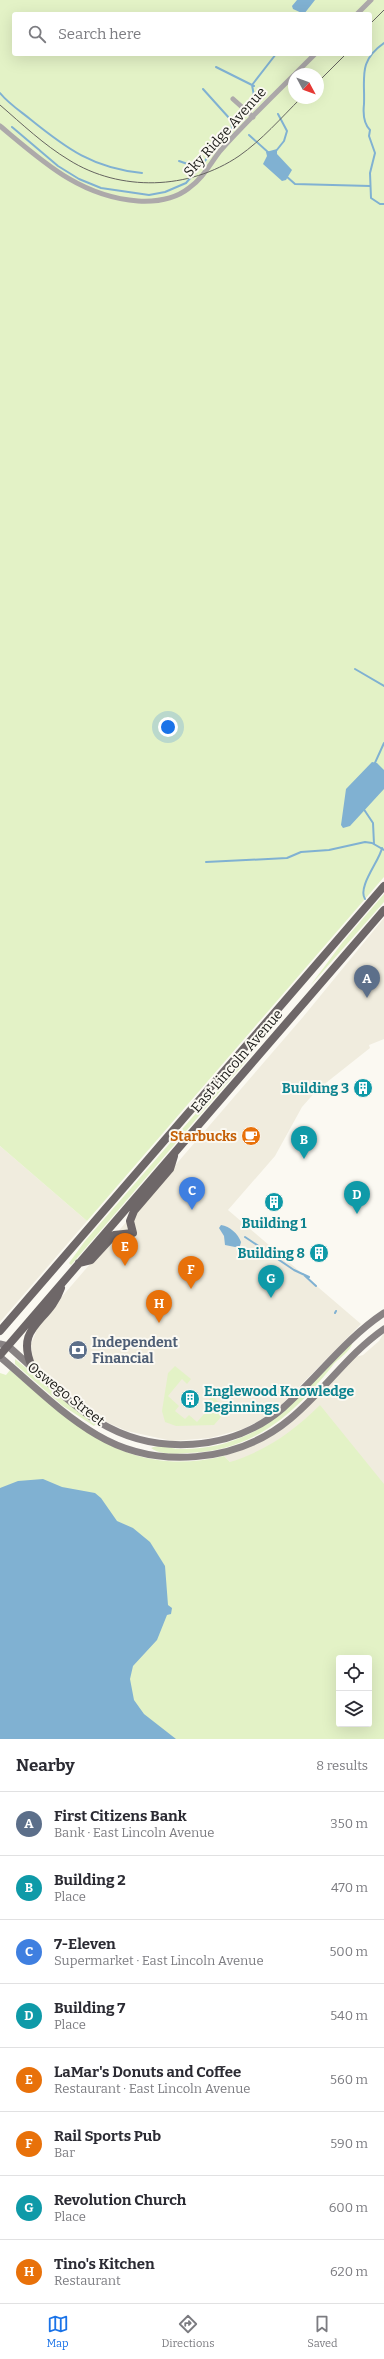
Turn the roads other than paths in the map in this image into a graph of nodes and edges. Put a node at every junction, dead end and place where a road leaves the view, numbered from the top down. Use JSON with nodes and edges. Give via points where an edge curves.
{"nodes":[{"id":1,"x":371,"y":0,"type":"edge"},
{"id":2,"x":359,"y":12,"type":"edge"},
{"id":3,"x":314,"y":56,"type":"edge"},
{"id":4,"x":301,"y":68,"type":"edge"},
{"id":5,"x":288,"y":81,"type":"edge"},
{"id":6,"x":233,"y":99,"type":"dead end"},
{"id":7,"x":253,"y":117,"type":"junction"},
{"id":8,"x":0,"y":126,"type":"edge"},
{"id":9,"x":384,"y":886,"type":"edge"},
{"id":10,"x":384,"y":910,"type":"edge"},
{"id":11,"x":176,"y":1152,"type":"junction"},
{"id":12,"x":79,"y":1263,"type":"junction"},
{"id":13,"x":62,"y":1283,"type":"junction"},
{"id":14,"x":384,"y":1313,"type":"edge"},
{"id":15,"x":384,"y":1329,"type":"edge"},
{"id":16,"x":0,"y":1331,"type":"edge"},
{"id":17,"x":4,"y":1345,"type":"edge"},
{"id":18,"x":0,"y":1356,"type":"edge"},
{"id":19,"x":32,"y":1367,"type":"junction"}],
"edges":[{"from":1,"to":2,"type":"street"},
{"from":3,"to":4,"type":"street","name":"Sky Ridge Avenue"},
{"from":5,"to":7,"type":"street","name":"Sky Ridge Avenue"},
{"from":6,"to":7,"type":"street"},
{"from":7,"to":8,"type":"street","name":"Sky Ridge Avenue","via":[[221,150],[191,188],[169,199],[146,201],[105,196],[80,186],[48,166]]},
{"from":9,"to":16,"type":"main road","name":"East Lincoln Avenue"},
{"from":10,"to":11,"type":"main road","name":"East Lincoln Avenue"},
{"from":11,"to":12,"type":"main road","name":"East Lincoln Avenue"},
{"from":11,"to":12,"type":"main road","via":[[170,1169],[134,1211],[130,1221],[133,1233],[114,1235],[91,1260]]},
{"from":12,"to":13,"type":"main road","name":"East Lincoln Avenue"},
{"from":13,"to":17,"type":"main road","name":"East Lincoln Avenue"},
{"from":13,"to":19,"type":"main road","via":[[56,1301],[27,1338],[26,1349]]},
{"from":14,"to":19,"type":"main road","name":"Oswego Street","via":[[355,1335],[294,1398],[269,1418],[237,1435],[205,1443],[159,1443],[117,1431],[85,1413]]},
{"from":15,"to":18,"type":"main road","name":"Oswego Street","via":[[362,1345],[300,1410],[278,1428],[240,1447],[197,1457],[153,1455],[103,1439],[74,1420]]},
{"from":17,"to":18,"type":"main road","name":"East Lincoln Avenue"},
{"from":17,"to":19,"type":"main road","name":"Oswego Street"}]}
